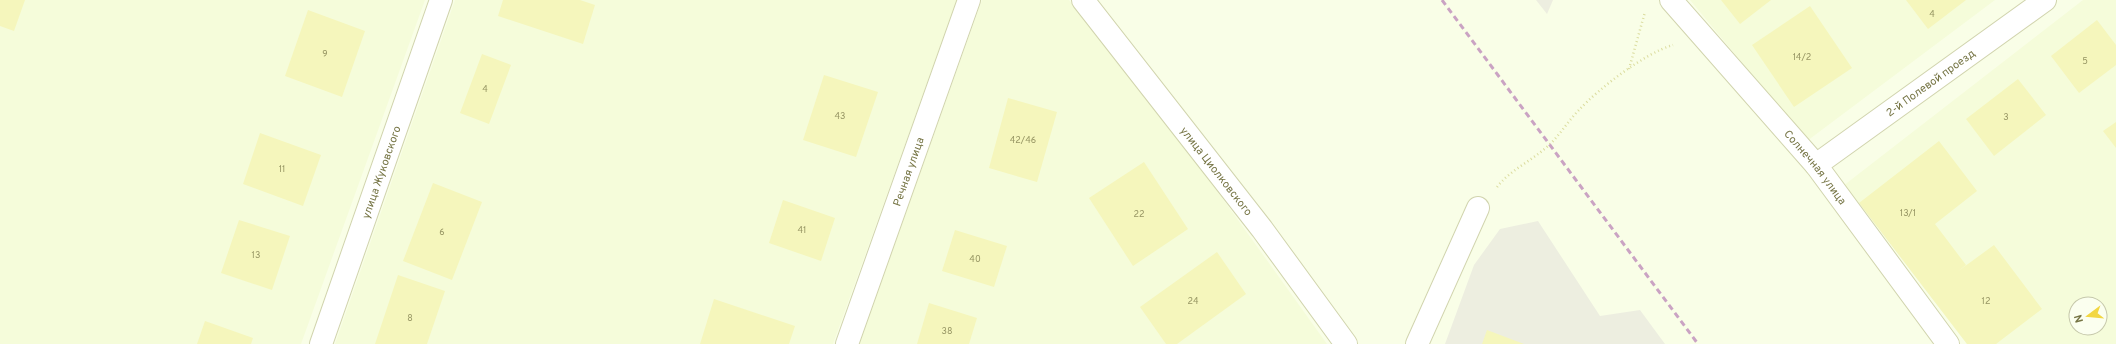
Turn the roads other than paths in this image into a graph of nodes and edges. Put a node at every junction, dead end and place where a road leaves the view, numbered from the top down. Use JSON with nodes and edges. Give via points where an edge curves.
{"nodes":[{"id":1,"x":441,"y":0,"type":"edge"},
{"id":2,"x":969,"y":0,"type":"edge"},
{"id":3,"x":1083,"y":0,"type":"edge"},
{"id":4,"x":1671,"y":0,"type":"edge"},
{"id":5,"x":2045,"y":0,"type":"edge"},
{"id":6,"x":1816,"y":165,"type":"junction"},
{"id":7,"x":1478,"y":208,"type":"road end"},
{"id":8,"x":321,"y":344,"type":"edge"},
{"id":9,"x":847,"y":344,"type":"edge"},
{"id":10,"x":1346,"y":344,"type":"edge"},
{"id":11,"x":1417,"y":344,"type":"edge"},
{"id":12,"x":1948,"y":344,"type":"edge"}],
"edges":[{"from":1,"to":8,"type":"street","name":"улица Жуковского"},
{"from":2,"to":9,"type":"street","name":"Речная улица"},
{"from":3,"to":10,"type":"street","name":"улица Циолковского","via":[[1262,229]]},
{"from":4,"to":6,"type":"street","name":"Солнечная улица"},
{"from":5,"to":6,"type":"street","name":"2-й Полевой проезд"},
{"from":6,"to":12,"type":"street","name":"Солнечная улица"},
{"from":7,"to":11,"type":"street"}]}
